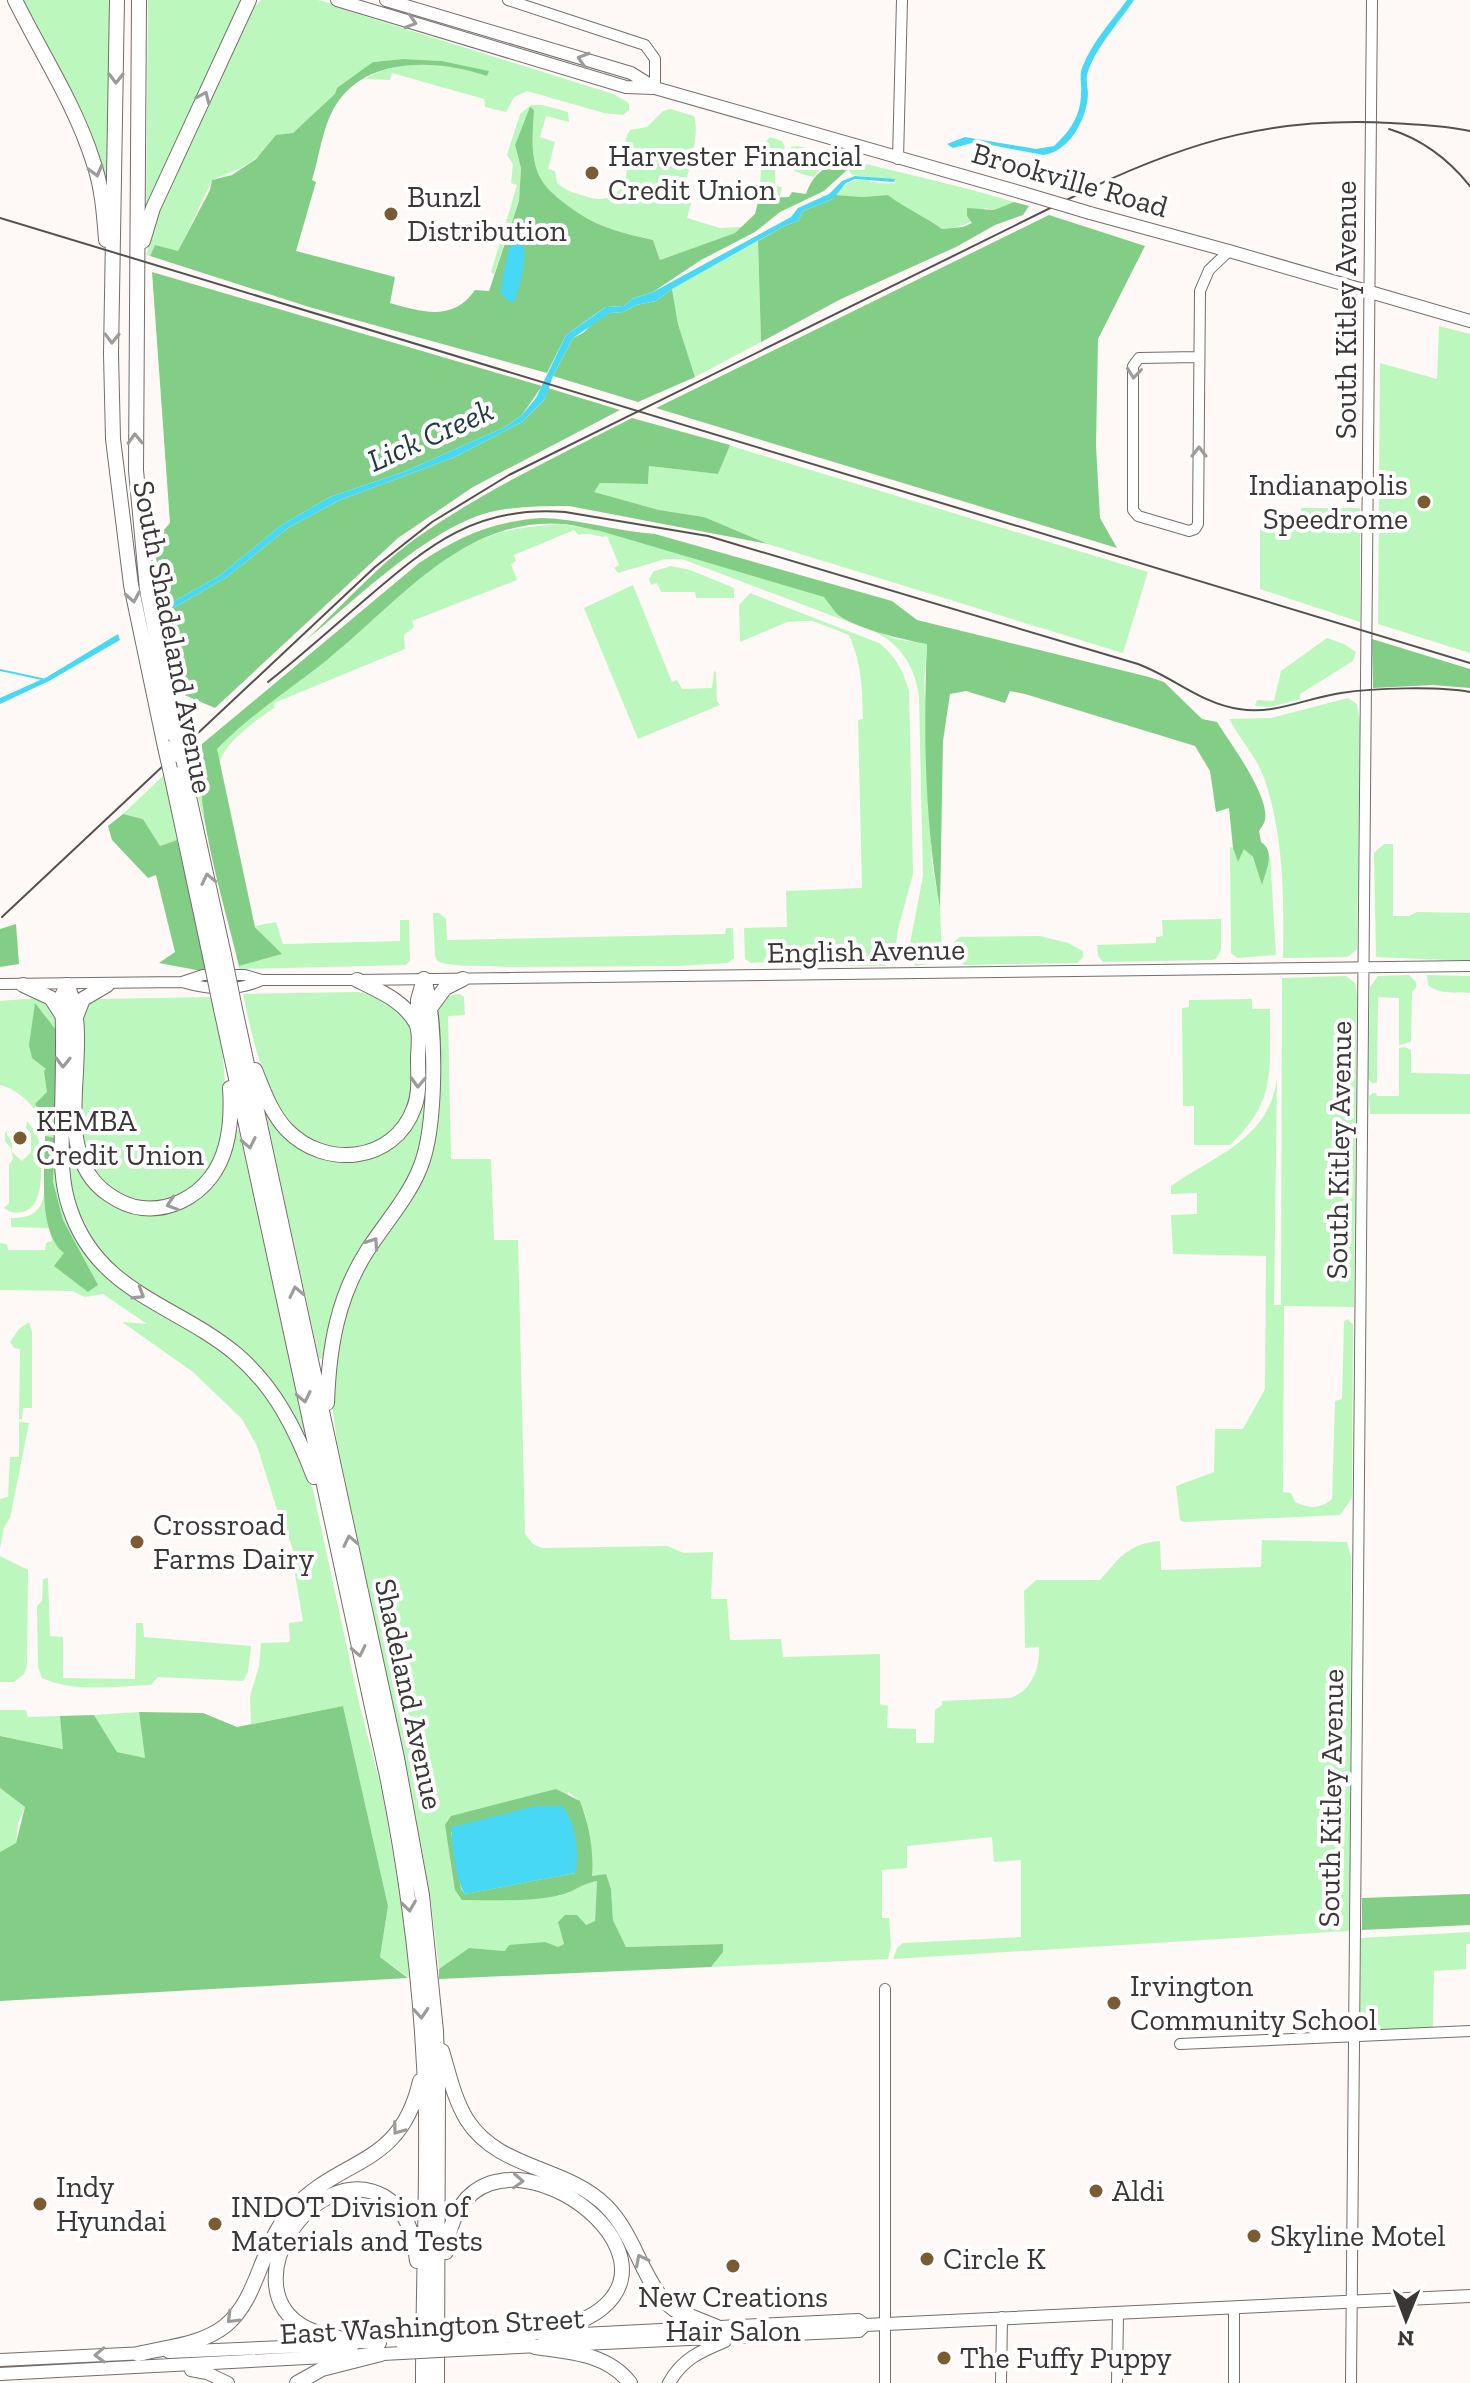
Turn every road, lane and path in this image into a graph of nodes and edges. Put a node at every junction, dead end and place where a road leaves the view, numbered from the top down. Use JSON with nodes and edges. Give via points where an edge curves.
{"nodes":[{"id":1,"x":117,"y":0,"type":"edge"},
{"id":2,"x":139,"y":0,"type":"edge"},
{"id":3,"x":337,"y":0,"type":"edge"},
{"id":4,"x":386,"y":0,"type":"edge"},
{"id":5,"x":508,"y":0,"type":"edge"},
{"id":6,"x":902,"y":0,"type":"edge"},
{"id":7,"x":1372,"y":0,"type":"edge"},
{"id":8,"x":15,"y":1,"type":"edge"},
{"id":9,"x":249,"y":2,"type":"edge"},
{"id":10,"x":655,"y":88,"type":"junction"},
{"id":11,"x":898,"y":159,"type":"junction"},
{"id":12,"x":1229,"y":251,"type":"junction"},
{"id":13,"x":1370,"y":292,"type":"junction"},
{"id":14,"x":136,"y":301,"type":"junction"},
{"id":15,"x":112,"y":309,"type":"junction"},
{"id":16,"x":1470,"y":321,"type":"edge"},
{"id":17,"x":1199,"y":357,"type":"junction"},
{"id":18,"x":171,"y":742,"type":"junction"},
{"id":19,"x":217,"y":955,"type":"junction"},
{"id":20,"x":1365,"y":966,"type":"junction"},
{"id":21,"x":1470,"y":966,"type":"edge"},
{"id":22,"x":424,"y":979,"type":"junction"},
{"id":23,"x":463,"y":979,"type":"junction"},
{"id":24,"x":357,"y":980,"type":"junction"},
{"id":25,"x":0,"y":984,"type":"edge"},
{"id":26,"x":23,"y":985,"type":"junction"},
{"id":27,"x":67,"y":985,"type":"junction"},
{"id":28,"x":107,"y":985,"type":"junction"},
{"id":29,"x":431,"y":1008,"type":"junction"},
{"id":30,"x":228,"y":1009,"type":"junction"},
{"id":31,"x":70,"y":1018,"type":"junction"},
{"id":32,"x":238,"y":1027,"type":"junction"},
{"id":33,"x":418,"y":1029,"type":"junction"},
{"id":34,"x":228,"y":1039,"type":"junction"},
{"id":35,"x":325,"y":1423,"type":"junction"},
{"id":36,"x":332,"y":1525,"type":"junction"},
{"id":37,"x":885,"y":1989,"type":"dead end"},
{"id":38,"x":436,"y":2031,"type":"junction"},
{"id":39,"x":1470,"y":2031,"type":"edge"},
{"id":40,"x":1353,"y":2037,"type":"junction"},
{"id":41,"x":1180,"y":2044,"type":"dead end"},
{"id":42,"x":423,"y":2057,"type":"junction"},
{"id":43,"x":1470,"y":2296,"type":"edge"},
{"id":44,"x":438,"y":2300,"type":"junction"},
{"id":45,"x":1352,"y":2301,"type":"junction"},
{"id":46,"x":1234,"y":2307,"type":"junction"},
{"id":47,"x":423,"y":2308,"type":"junction"},
{"id":48,"x":1118,"y":2313,"type":"junction"},
{"id":49,"x":1002,"y":2317,"type":"junction"},
{"id":50,"x":885,"y":2324,"type":"junction"},
{"id":51,"x":865,"y":2325,"type":"junction"},
{"id":52,"x":717,"y":2327,"type":"junction"},
{"id":53,"x":514,"y":2337,"type":"junction"},
{"id":54,"x":735,"y":2337,"type":"junction"},
{"id":55,"x":457,"y":2345,"type":"junction"},
{"id":56,"x":535,"y":2347,"type":"junction"},
{"id":57,"x":380,"y":2349,"type":"junction"},
{"id":58,"x":138,"y":2354,"type":"junction"},
{"id":59,"x":0,"y":2360,"type":"edge"},
{"id":60,"x":168,"y":2366,"type":"junction"},
{"id":61,"x":0,"y":2374,"type":"edge"},
{"id":62,"x":228,"y":2383,"type":"edge"},
{"id":63,"x":297,"y":2383,"type":"edge"},
{"id":64,"x":423,"y":2383,"type":"edge"},
{"id":65,"x":437,"y":2383,"type":"edge"},
{"id":66,"x":630,"y":2383,"type":"edge"},
{"id":67,"x":669,"y":2383,"type":"edge"},
{"id":68,"x":885,"y":2383,"type":"edge"},
{"id":69,"x":1001,"y":2383,"type":"edge"},
{"id":70,"x":1117,"y":2383,"type":"edge"},
{"id":71,"x":1234,"y":2383,"type":"edge"},
{"id":72,"x":1351,"y":2383,"type":"edge"}],
"edges":[{"from":1,"to":15,"type":"highway","name":"South Shadeland Avenue","one_way":true},
{"from":2,"to":14,"type":"highway","name":"South Shadeland Avenue"},
{"from":3,"to":10,"type":"main road","name":"Brookville Road","one_way":true,"via":[[626,87]]},
{"from":10,"to":4,"type":"main road","name":"Brookville Road","one_way":true,"via":[[631,73]]},
{"from":5,"to":10,"type":"street","via":[[645,45],[655,59]]},
{"from":6,"to":11,"type":"street"},
{"from":7,"to":13,"type":"street","name":"South Kitley Avenue"},
{"from":8,"to":15,"type":"highway","one_way":true,"via":[[93,162],[104,212]]},
{"from":14,"to":9,"type":"highway","one_way":true,"via":[[149,218]]},
{"from":10,"to":11,"type":"main road","name":"Brookville Road"},
{"from":11,"to":12,"type":"main road","name":"Brookville Road","bridge":true},
{"from":12,"to":13,"type":"main road","name":"Brookville Road"},
{"from":12,"to":17,"type":"street","via":[[1209,270],[1200,288]]},
{"from":13,"to":16,"type":"main road","name":"Brookville Road"},
{"from":13,"to":20,"type":"street","name":"South Kitley Avenue"},
{"from":18,"to":14,"type":"highway","name":"South Shadeland Avenue","one_way":true,"via":[[141,542]]},
{"from":15,"to":18,"type":"highway","name":"South Shadeland Avenue","one_way":true,"via":[[111,397],[119,503],[134,603]]},
{"from":17,"to":17,"type":"street","one_way":true,"via":[[1139,358],[1133,366],[1133,510],[1140,517],[1189,531],[1198,524]]},
{"from":18,"to":19,"type":"highway","name":"South Shadeland Avenue","bridge":true,"via":[[170,769]]},
{"from":19,"to":18,"type":"highway","name":"South Shadeland Avenue","one_way":true,"bridge":true,"via":[[180,756]]},
{"from":19,"to":30,"type":"highway","name":"South Shadeland Avenue","bridge":true},
{"from":20,"to":21,"type":"street","name":"English Avenue"},
{"from":20,"to":23,"type":"street","name":"English Avenue"},
{"from":20,"to":40,"type":"street","name":"South Kitley Avenue"},
{"from":22,"to":23,"type":"street","name":"English Avenue"},
{"from":22,"to":24,"type":"street","name":"English Avenue"},
{"from":22,"to":29,"type":"highway"},
{"from":22,"to":33,"type":"highway"},
{"from":23,"to":29,"type":"highway","via":[[445,988]]},
{"from":24,"to":28,"type":"street","name":"English Avenue","via":[[262,980],[244,988],[204,989],[182,982]]},
{"from":24,"to":33,"type":"highway","via":[[394,998]]},
{"from":25,"to":26,"type":"street","name":"English Avenue"},
{"from":26,"to":27,"type":"street","name":"English Avenue"},
{"from":26,"to":31,"type":"highway","via":[[51,998]]},
{"from":27,"to":28,"type":"street","name":"English Avenue"},
{"from":27,"to":31,"type":"highway","via":[[62,996]]},
{"from":28,"to":31,"type":"highway","via":[[83,999]]},
{"from":35,"to":29,"type":"highway","one_way":true,"via":[[330,1351],[344,1297],[361,1261],[410,1189],[426,1150],[432,1112]]},
{"from":30,"to":32,"type":"highway","name":"South Shadeland Avenue"},
{"from":30,"to":34,"type":"highway","name":"South Shadeland Avenue"},
{"from":34,"to":31,"type":"highway","one_way":true,"via":[[231,1108],[219,1165],[185,1200],[141,1208],[103,1191],[78,1153]]},
{"from":31,"to":36,"type":"highway","one_way":true,"via":[[62,1164],[67,1199],[80,1232],[116,1279],[213,1337],[263,1382],[296,1432]]},
{"from":33,"to":32,"type":"highway","one_way":true,"via":[[418,1090],[411,1116],[387,1143],[346,1156],[309,1147],[281,1123]]},
{"from":35,"to":32,"type":"highway","name":"Shadeland Avenue","one_way":true},
{"from":34,"to":36,"type":"highway","name":"Shadeland Avenue","one_way":true},
{"from":38,"to":35,"type":"highway","name":"Shadeland Avenue","one_way":true,"via":[[408,1816]]},
{"from":36,"to":42,"type":"highway","name":"Shadeland Avenue","one_way":true,"via":[[400,1849]]},
{"from":37,"to":50,"type":"street"},
{"from":38,"to":44,"type":"highway","name":"Shadeland Avenue"},
{"from":52,"to":38,"type":"highway","one_way":true,"via":[[664,2301],[622,2225],[593,2194],[504,2154],[478,2135],[461,2109]]},
{"from":39,"to":40,"type":"street"},
{"from":40,"to":41,"type":"street"},
{"from":40,"to":45,"type":"street","name":"South Kitley Avenue"},
{"from":42,"to":47,"type":"highway","name":"Shadeland Avenue"},
{"from":42,"to":58,"type":"highway","one_way":true,"via":[[416,2096],[400,2128],[366,2161],[321,2184],[289,2212],[271,2238],[235,2318],[204,2338]]},
{"from":43,"to":45,"type":"main road","name":"East Washington Street"},
{"from":44,"to":53,"type":"highway","one_way":true,"via":[[449,2233],[470,2197],[488,2185],[515,2180],[564,2193],[593,2213],[613,2236],[619,2280],[607,2303],[589,2316]]},
{"from":44,"to":65,"type":"highway","name":"Shadeland Avenue"},
{"from":45,"to":46,"type":"main road","name":"East Washington Street"},
{"from":45,"to":72,"type":"street","name":"South Kitley Avenue"},
{"from":46,"to":48,"type":"main road","name":"East Washington Street"},
{"from":46,"to":71,"type":"street"},
{"from":47,"to":57,"type":"highway","via":[[415,2246],[400,2209],[382,2195],[362,2189],[320,2201],[297,2224],[281,2252],[275,2275],[278,2298],[305,2327]]},
{"from":47,"to":64,"type":"highway","name":"Shadeland Avenue"},
{"from":48,"to":49,"type":"main road","name":"East Washington Street"},
{"from":48,"to":70,"type":"street"},
{"from":49,"to":50,"type":"main road","name":"East Washington Street"},
{"from":49,"to":69,"type":"street"},
{"from":50,"to":51,"type":"main road","name":"East Washington Street"},
{"from":50,"to":68,"type":"street"},
{"from":51,"to":52,"type":"main road","name":"East Washington Street","via":[[858,2320]]},
{"from":51,"to":54,"type":"main road","name":"East Washington Street","via":[[859,2331]]},
{"from":52,"to":53,"type":"main road","name":"East Washington Street"},
{"from":53,"to":55,"type":"main road","name":"East Washington Street"},
{"from":54,"to":56,"type":"main road","name":"East Washington Street"},
{"from":54,"to":67,"type":"main road","via":[[690,2357]]},
{"from":55,"to":56,"type":"main road","name":"East Washington Street"},
{"from":55,"to":57,"type":"main road","name":"East Washington Street","bridge":true},
{"from":56,"to":66,"type":"highway","via":[[601,2360]]},
{"from":57,"to":58,"type":"main road","name":"East Washington Street"},
{"from":57,"to":60,"type":"main road","name":"East Washington Street"},
{"from":57,"to":63,"type":"highway"},
{"from":58,"to":59,"type":"main road","name":"East Washington Street","one_way":true},
{"from":60,"to":61,"type":"main road","name":"East Washington Street"},
{"from":60,"to":62,"type":"main road"}]}
